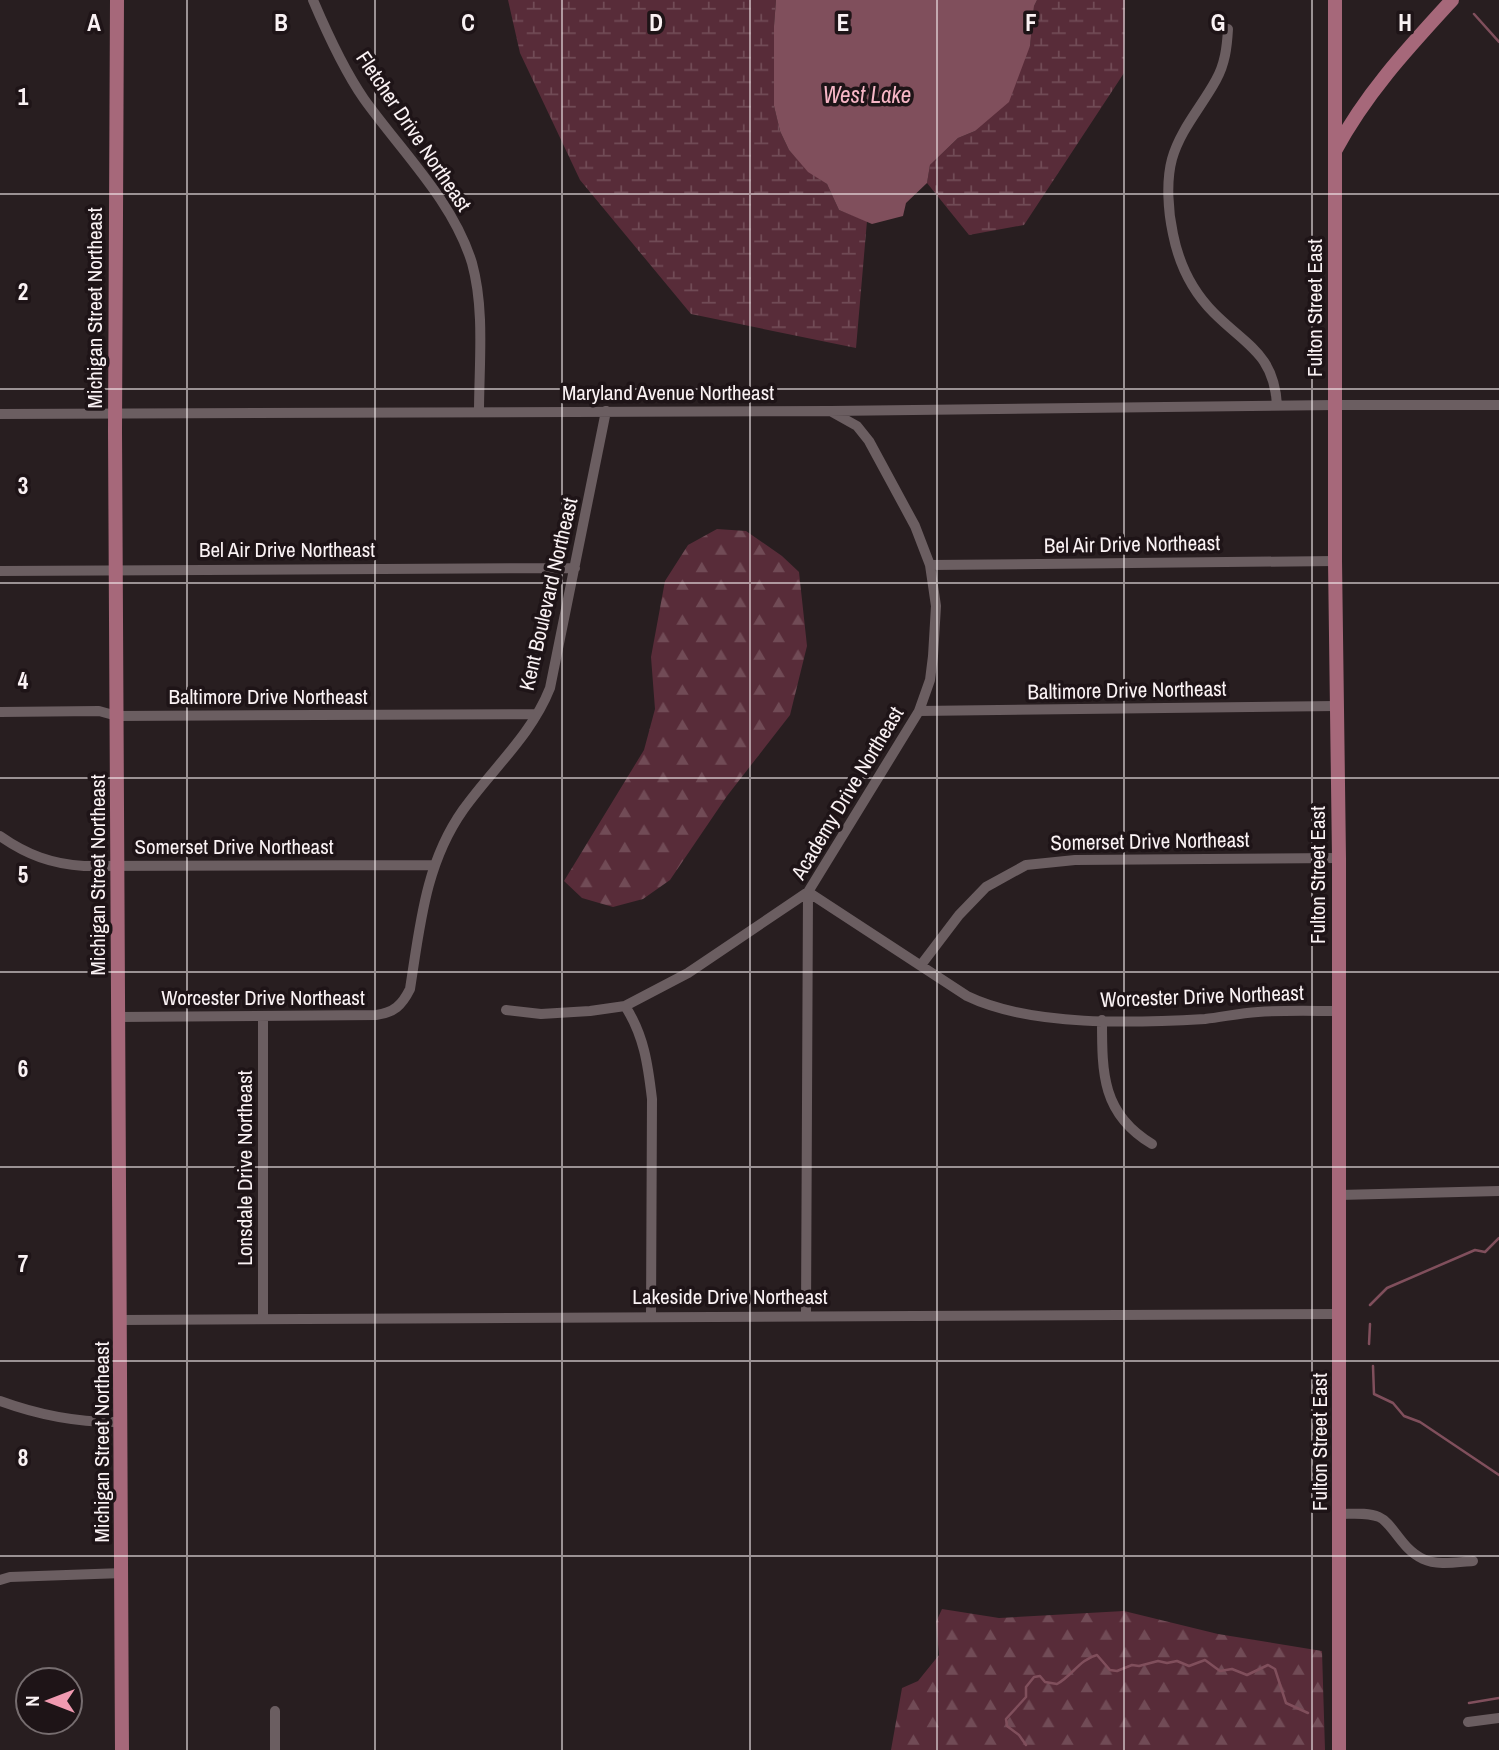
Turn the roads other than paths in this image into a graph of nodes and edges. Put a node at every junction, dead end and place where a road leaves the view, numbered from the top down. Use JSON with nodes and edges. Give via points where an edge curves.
{"nodes":[{"id":1,"x":117,"y":0,"type":"edge"},
{"id":2,"x":313,"y":0,"type":"edge"},
{"id":3,"x":1335,"y":0,"type":"edge"},
{"id":4,"x":1452,"y":0,"type":"edge"},
{"id":5,"x":1228,"y":29,"type":"dead end"},
{"id":6,"x":1334,"y":152,"type":"junction"},
{"id":7,"x":1277,"y":405,"type":"junction"},
{"id":8,"x":1336,"y":405,"type":"junction"},
{"id":9,"x":1499,"y":405,"type":"edge"},
{"id":10,"x":606,"y":411,"type":"junction"},
{"id":11,"x":830,"y":411,"type":"junction"},
{"id":12,"x":480,"y":412,"type":"junction"},
{"id":13,"x":0,"y":414,"type":"edge"},
{"id":14,"x":115,"y":414,"type":"junction"},
{"id":15,"x":1335,"y":561,"type":"junction"},
{"id":16,"x":930,"y":565,"type":"junction"},
{"id":17,"x":575,"y":568,"type":"junction"},
{"id":18,"x":116,"y":569,"type":"junction"},
{"id":19,"x":0,"y":571,"type":"edge"},
{"id":20,"x":1336,"y":706,"type":"junction"},
{"id":21,"x":919,"y":711,"type":"junction"},
{"id":22,"x":0,"y":712,"type":"edge"},
{"id":23,"x":537,"y":714,"type":"junction"},
{"id":24,"x":117,"y":716,"type":"junction"},
{"id":25,"x":0,"y":836,"type":"edge"},
{"id":26,"x":1339,"y":858,"type":"junction"},
{"id":27,"x":433,"y":865,"type":"junction"},
{"id":28,"x":117,"y":866,"type":"junction"},
{"id":29,"x":808,"y":891,"type":"junction"},
{"id":30,"x":921,"y":965,"type":"junction"},
{"id":31,"x":404,"y":1002,"type":"joint"},
{"id":32,"x":625,"y":1006,"type":"junction"},
{"id":33,"x":506,"y":1010,"type":"dead end"},
{"id":34,"x":1339,"y":1011,"type":"junction"},
{"id":35,"x":119,"y":1017,"type":"junction"},
{"id":36,"x":263,"y":1017,"type":"junction"},
{"id":37,"x":1102,"y":1020,"type":"junction"},
{"id":38,"x":1152,"y":1144,"type":"dead end"},
{"id":39,"x":1499,"y":1191,"type":"edge"},
{"id":40,"x":1339,"y":1195,"type":"junction"},
{"id":41,"x":1340,"y":1314,"type":"junction"},
{"id":42,"x":806,"y":1315,"type":"junction"},
{"id":43,"x":652,"y":1316,"type":"junction"},
{"id":44,"x":263,"y":1319,"type":"junction"},
{"id":45,"x":121,"y":1320,"type":"junction"},
{"id":46,"x":0,"y":1401,"type":"edge"},
{"id":47,"x":121,"y":1422,"type":"junction"},
{"id":48,"x":1340,"y":1514,"type":"junction"},
{"id":49,"x":1473,"y":1561,"type":"dead end"},
{"id":50,"x":122,"y":1573,"type":"junction"},
{"id":51,"x":0,"y":1580,"type":"edge"},
{"id":52,"x":275,"y":1711,"type":"dead end"},
{"id":53,"x":1499,"y":1718,"type":"edge"},
{"id":54,"x":1468,"y":1722,"type":"dead end"},
{"id":55,"x":122,"y":1750,"type":"edge"},
{"id":56,"x":275,"y":1750,"type":"edge"},
{"id":57,"x":1339,"y":1750,"type":"edge"}],
"edges":[{"from":1,"to":14,"type":"main road","name":"Michigan Street Northeast"},
{"from":2,"to":12,"type":"street","name":"Fletcher Drive Northeast","via":[[362,96],[438,196],[464,241],[477,294]]},
{"from":3,"to":6,"type":"main road","name":"Fulton Street East"},
{"from":4,"to":6,"type":"main road","via":[[1374,88]]},
{"from":5,"to":7,"type":"street","via":[[1217,79],[1172,159],[1172,233],[1183,271],[1197,293],[1269,366]]},
{"from":6,"to":8,"type":"main road","name":"Fulton Street East"},
{"from":7,"to":8,"type":"street","name":"Maryland Avenue Northeast"},
{"from":7,"to":11,"type":"street","name":"Maryland Avenue Northeast"},
{"from":8,"to":9,"type":"street","name":"Maryland Avenue Northeast"},
{"from":8,"to":15,"type":"main road","name":"Fulton Street East"},
{"from":10,"to":11,"type":"street","name":"Maryland Avenue Northeast"},
{"from":10,"to":12,"type":"street","name":"Maryland Avenue Northeast"},
{"from":10,"to":17,"type":"street","name":"Kent Boulevard Northeast"},
{"from":11,"to":16,"type":"street","name":"Academy Drive Northeast","via":[[857,426],[869,441],[915,526]]},
{"from":12,"to":14,"type":"street","name":"Maryland Avenue Northeast"},
{"from":13,"to":14,"type":"street","name":"Maryland Avenue Northeast"},
{"from":14,"to":18,"type":"main road","name":"Michigan Street Northeast"},
{"from":15,"to":16,"type":"street","name":"Bel Air Drive Northeast"},
{"from":15,"to":20,"type":"main road","name":"Fulton Street East"},
{"from":16,"to":21,"type":"street","name":"Academy Drive Northeast","via":[[936,607],[933,656]]},
{"from":17,"to":18,"type":"street","name":"Bel Air Drive Northeast"},
{"from":17,"to":23,"type":"street","name":"Kent Boulevard Northeast","via":[[553,676]]},
{"from":18,"to":19,"type":"street","name":"Bel Air Drive Northeast"},
{"from":18,"to":24,"type":"main road","name":"Michigan Street Northeast"},
{"from":20,"to":21,"type":"street","name":"Baltimore Drive Northeast"},
{"from":20,"to":26,"type":"main road","name":"Fulton Street East"},
{"from":21,"to":29,"type":"street","name":"Academy Drive Northeast"},
{"from":22,"to":24,"type":"street","name":"Baltimore Drive Northeast","via":[[99,711]]},
{"from":23,"to":24,"type":"street","name":"Baltimore Drive Northeast"},
{"from":23,"to":27,"type":"street","name":"Kent Boulevard Northeast","via":[[518,745],[462,811]]},
{"from":24,"to":28,"type":"main road","name":"Michigan Street Northeast"},
{"from":25,"to":28,"type":"street","name":"Somerset Drive Northeast","via":[[46,861]]},
{"from":26,"to":30,"type":"street","name":"Somerset Drive Northeast","via":[[1075,860],[1026,865],[986,887]]},
{"from":26,"to":34,"type":"main road","name":"Fulton Street East"},
{"from":27,"to":28,"type":"street","name":"Somerset Drive Northeast"},
{"from":27,"to":31,"type":"street","name":"Kent Boulevard Northeast"},
{"from":28,"to":35,"type":"main road","name":"Michigan Street Northeast"},
{"from":29,"to":30,"type":"street","name":"Worcester Drive Northeast"},
{"from":29,"to":32,"type":"street","via":[[688,973]]},
{"from":29,"to":42,"type":"street","name":"Academy Drive Northeast"},
{"from":30,"to":37,"type":"street","name":"Worcester Drive Northeast","via":[[986,1005],[1039,1016]]},
{"from":31,"to":36,"type":"street","name":"Worcester Drive Northeast","via":[[389,1013],[376,1015]]},
{"from":32,"to":33,"type":"street","via":[[541,1014]]},
{"from":32,"to":43,"type":"street","via":[[641,1037],[652,1099]]},
{"from":34,"to":37,"type":"street","name":"Worcester Drive Northeast"},
{"from":34,"to":40,"type":"main road","name":"Fulton Street East"},
{"from":35,"to":36,"type":"street","name":"Worcester Drive Northeast"},
{"from":35,"to":45,"type":"main road","name":"Michigan Street Northeast"},
{"from":36,"to":44,"type":"street","name":"Lonsdale Drive Northeast"},
{"from":37,"to":38,"type":"street","via":[[1102,1060],[1109,1095],[1128,1127]]},
{"from":39,"to":40,"type":"street"},
{"from":40,"to":41,"type":"main road","name":"Fulton Street East"},
{"from":41,"to":42,"type":"street","name":"Lakeside Drive Northeast"},
{"from":41,"to":48,"type":"main road","name":"Fulton Street East"},
{"from":42,"to":43,"type":"street","name":"Lakeside Drive Northeast"},
{"from":43,"to":44,"type":"street","name":"Lakeside Drive Northeast"},
{"from":44,"to":45,"type":"street","name":"Lakeside Drive Northeast"},
{"from":45,"to":47,"type":"main road","name":"Michigan Street Northeast"},
{"from":46,"to":47,"type":"street","via":[[65,1420]]},
{"from":47,"to":50,"type":"main road","name":"Michigan Street Northeast"},
{"from":48,"to":49,"type":"street","via":[[1382,1518],[1409,1551],[1424,1560]]},
{"from":48,"to":57,"type":"main road","name":"Fulton Street East"},
{"from":50,"to":51,"type":"street"},
{"from":50,"to":55,"type":"main road","name":"Michigan Street Northeast"},
{"from":52,"to":56,"type":"street"},
{"from":53,"to":54,"type":"street"}]}
